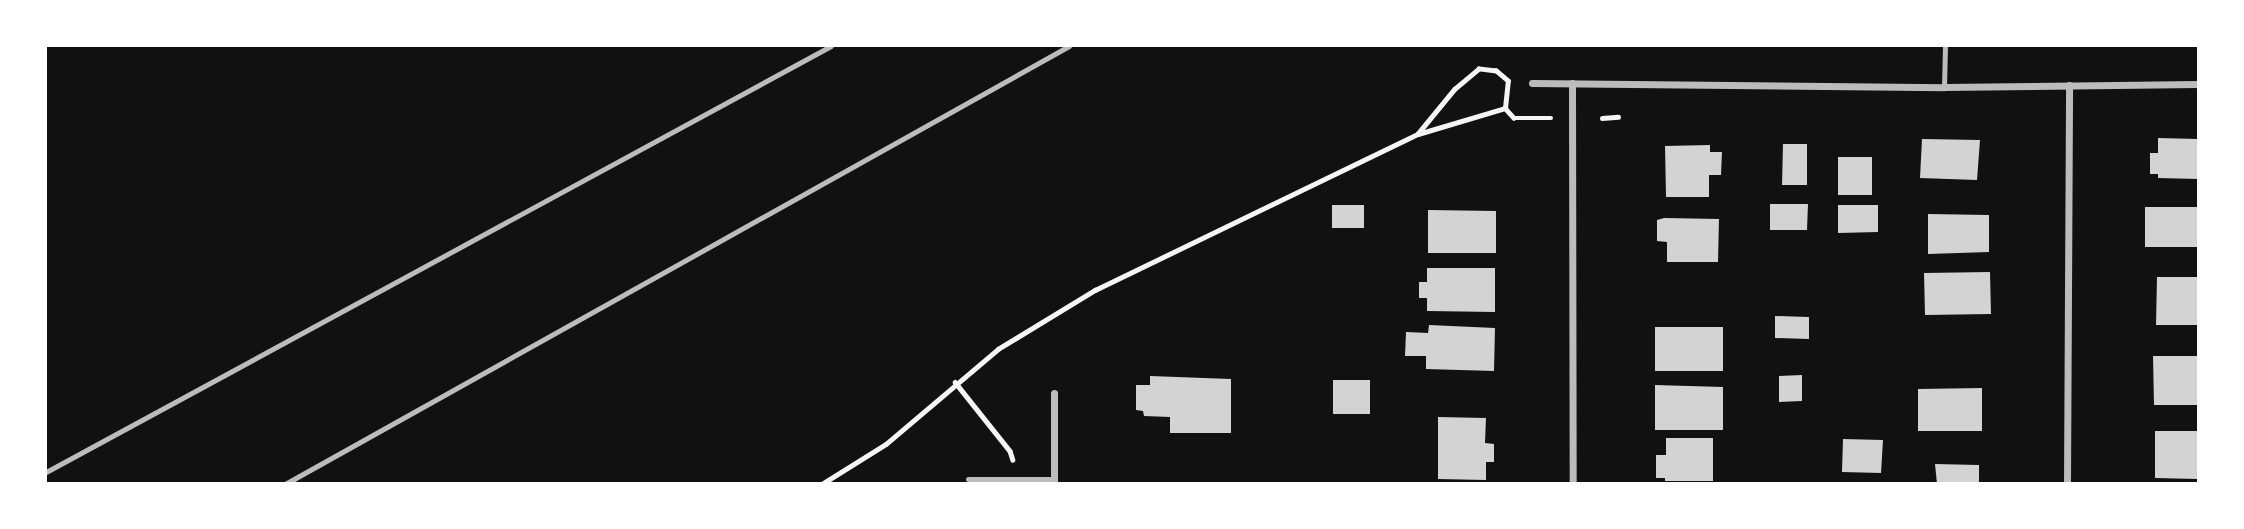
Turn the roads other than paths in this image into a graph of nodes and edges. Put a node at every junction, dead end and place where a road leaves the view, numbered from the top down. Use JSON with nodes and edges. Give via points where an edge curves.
{"nodes":[{"id":1,"x":831,"y":46,"type":"edge"},
{"id":2,"x":1069,"y":46,"type":"edge"},
{"id":3,"x":1945,"y":46,"type":"edge"},
{"id":4,"x":1532,"y":83,"type":"dead end"},
{"id":5,"x":1572,"y":83,"type":"junction"},
{"id":6,"x":2199,"y":84,"type":"edge"},
{"id":7,"x":2068,"y":85,"type":"junction"},
{"id":8,"x":1944,"y":86,"type":"junction"},
{"id":9,"x":1054,"y":393,"type":"dead end"},
{"id":10,"x":46,"y":472,"type":"edge"},
{"id":11,"x":968,"y":479,"type":"dead end"},
{"id":12,"x":1054,"y":482,"type":"edge"},
{"id":13,"x":285,"y":484,"type":"edge"},
{"id":14,"x":1573,"y":484,"type":"edge"},
{"id":15,"x":2067,"y":484,"type":"edge"}],
"edges":[{"from":1,"to":10,"type":"lane"},
{"from":2,"to":13,"type":"lane"},
{"from":3,"to":8,"type":"lane"},
{"from":4,"to":5,"type":"street"},
{"from":5,"to":8,"type":"street"},
{"from":5,"to":14,"type":"street"},
{"from":6,"to":7,"type":"street"},
{"from":7,"to":8,"type":"street"},
{"from":7,"to":15,"type":"street"},
{"from":9,"to":12,"type":"street"},
{"from":11,"to":12,"type":"lane"}]}
